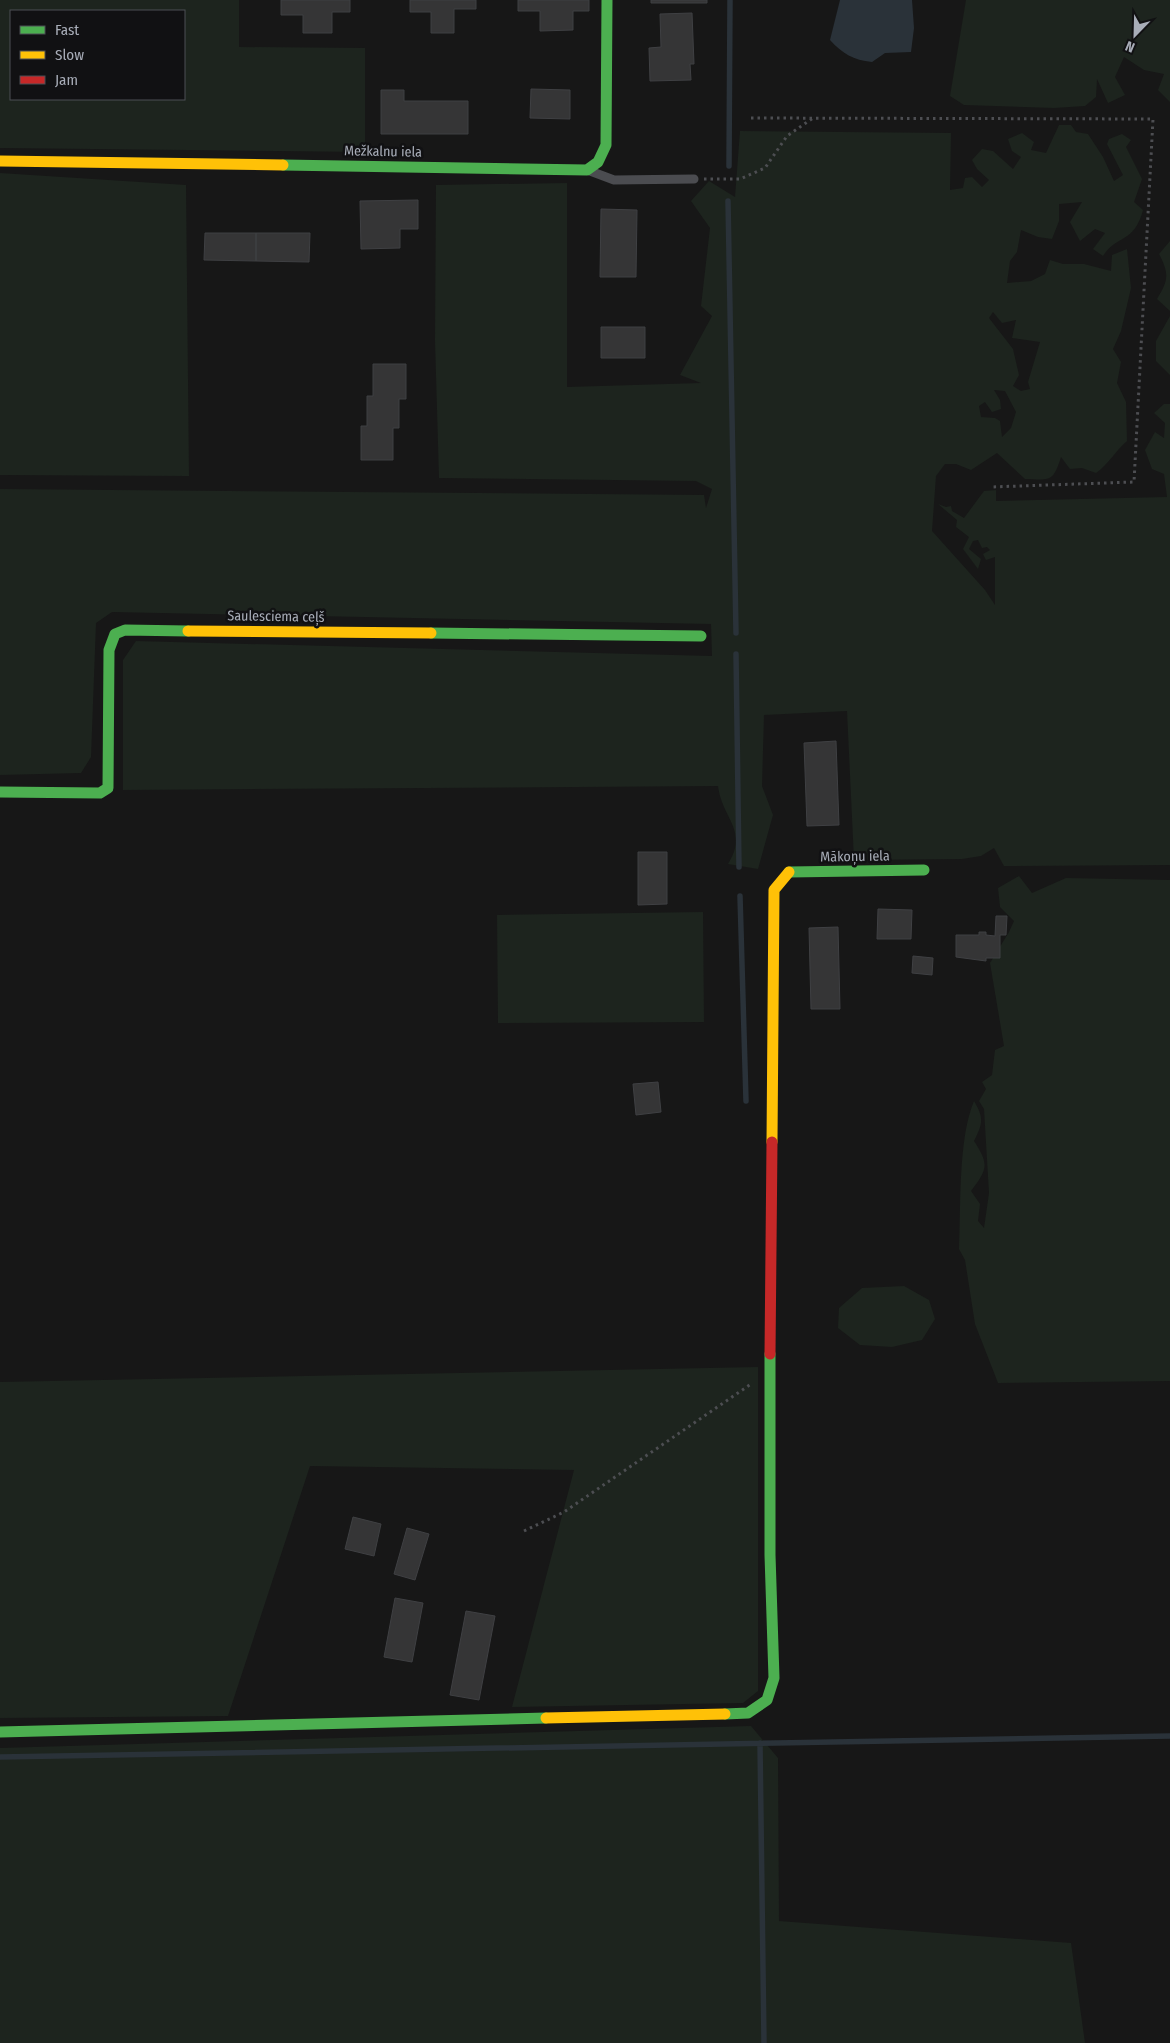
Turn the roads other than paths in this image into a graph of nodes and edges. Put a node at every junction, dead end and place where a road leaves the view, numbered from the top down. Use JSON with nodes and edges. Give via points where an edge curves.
{"nodes":[{"id":1,"x":607,"y":0,"type":"edge"},
{"id":2,"x":0,"y":161,"type":"edge"},
{"id":3,"x":587,"y":170,"type":"junction"},
{"id":4,"x":694,"y":179,"type":"road end"},
{"id":5,"x":701,"y":636,"type":"dead end"},
{"id":6,"x":0,"y":792,"type":"edge"},
{"id":7,"x":924,"y":870,"type":"dead end"},
{"id":8,"x":0,"y":1732,"type":"edge"}],
"edges":[{"from":1,"to":3,"type":"street","via":[[606,145],[598,162]]},
{"from":2,"to":3,"type":"street","name":"Mežkalnu iela"},
{"from":3,"to":4,"type":"lane","via":[[614,180]]},
{"from":5,"to":6,"type":"street","name":"Saulesciema ceļš","via":[[125,630],[115,634],[109,650],[108,788],[100,793]]},
{"from":7,"to":8,"type":"street","name":"Mākoņu iela","via":[[787,872],[774,890],[770,1371],[774,1678],[767,1700],[748,1713]]}]}
